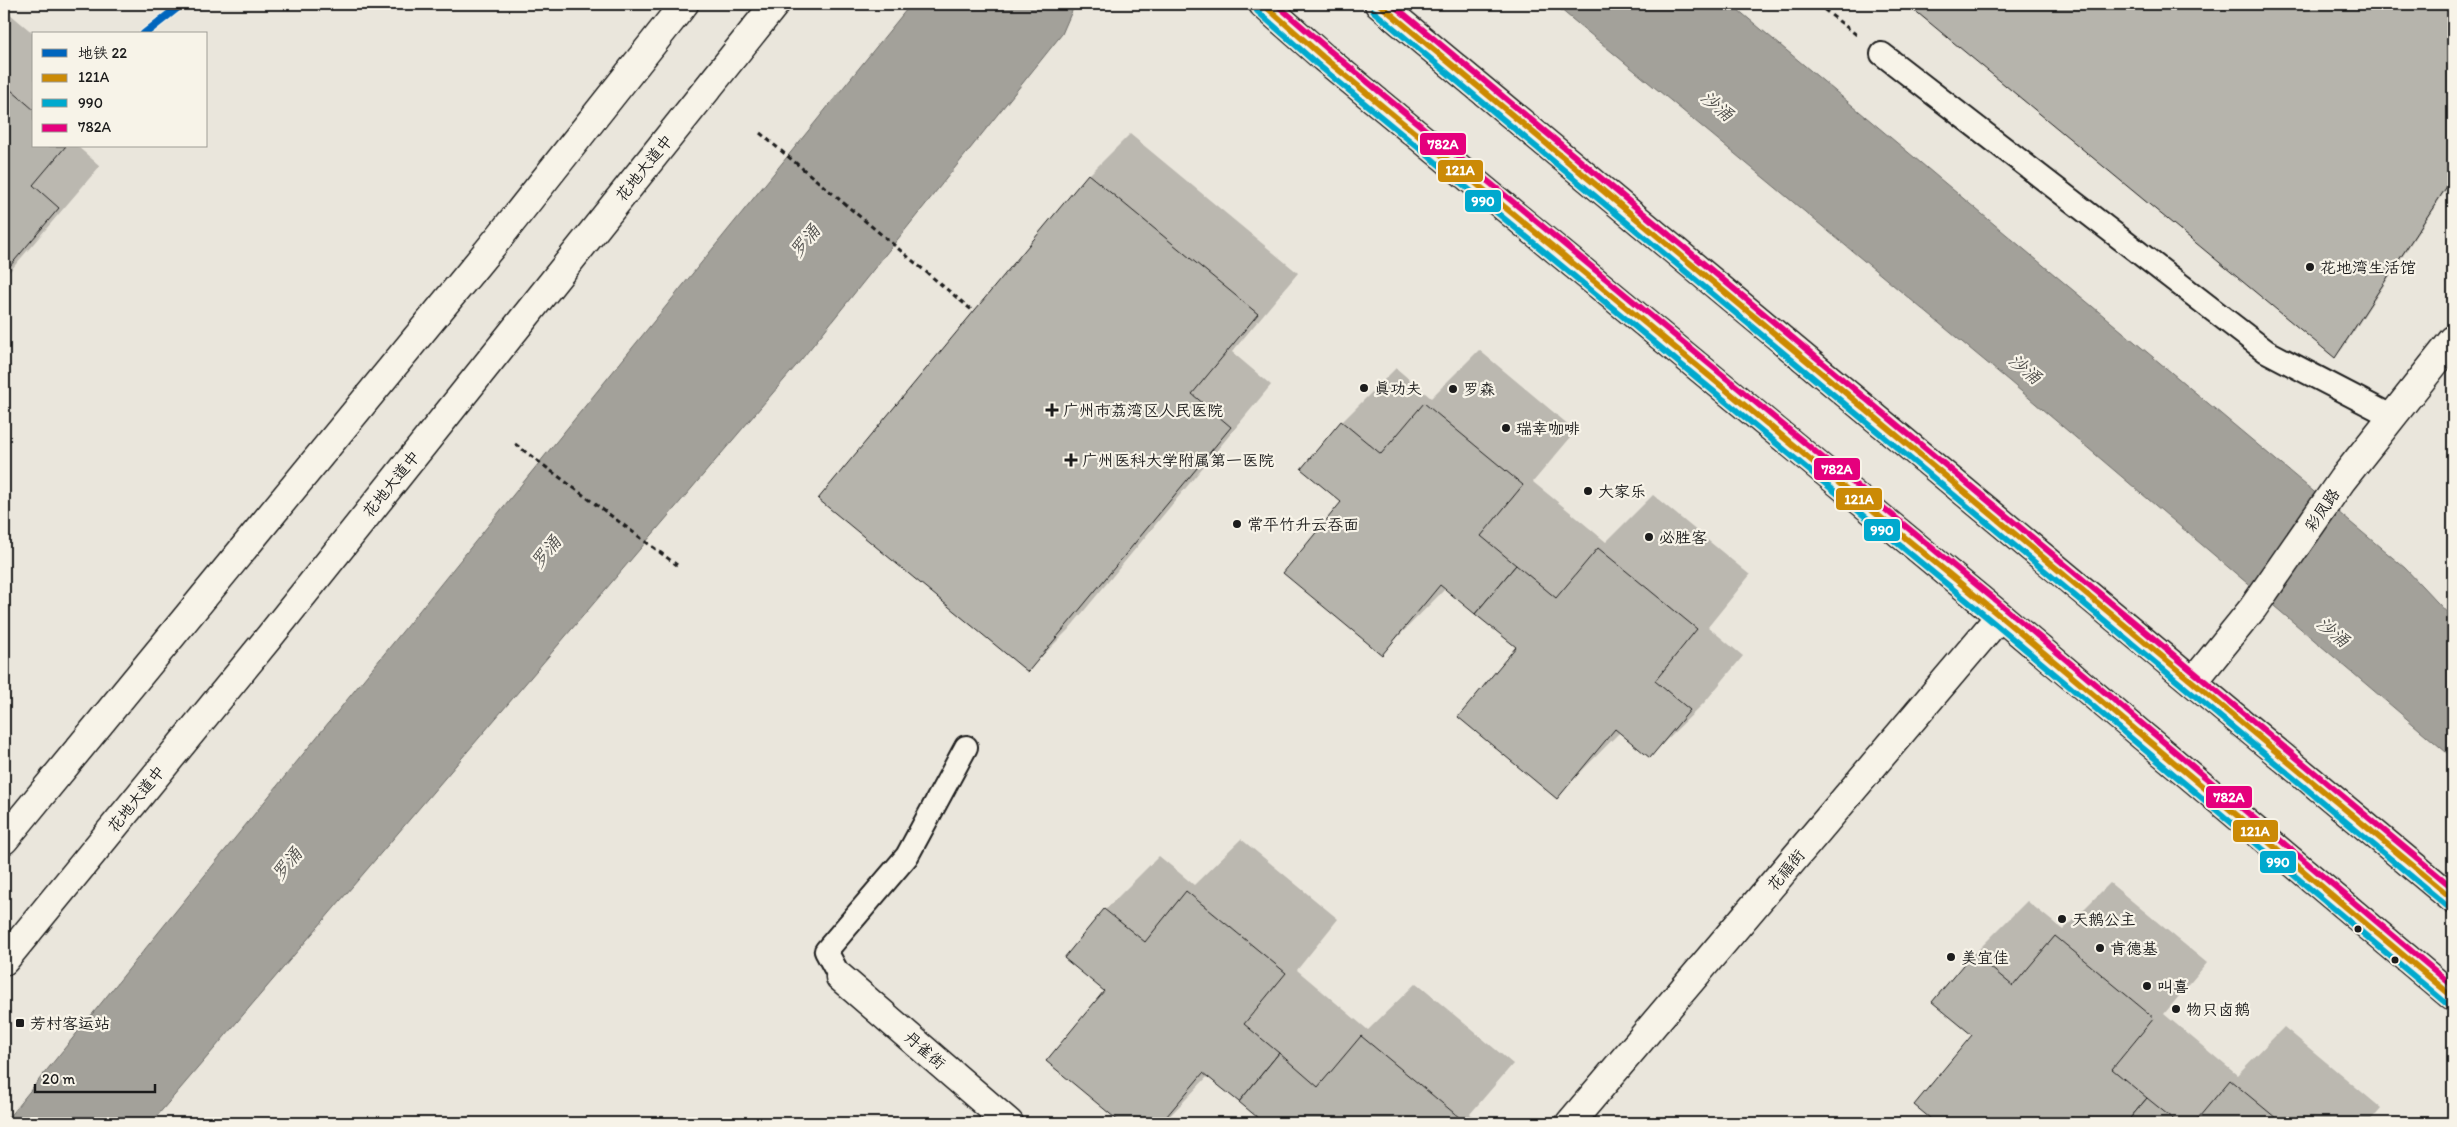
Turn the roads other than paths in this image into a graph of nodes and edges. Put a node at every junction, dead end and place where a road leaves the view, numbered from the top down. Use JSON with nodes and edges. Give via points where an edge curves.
{"nodes":[{"id":1,"x":684,"y":4,"type":"edge"},
{"id":2,"x":775,"y":4,"type":"edge"},
{"id":3,"x":1263,"y":4,"type":"edge"},
{"id":4,"x":1379,"y":4,"type":"edge"},
{"id":5,"x":1882,"y":54,"type":"road end"},
{"id":6,"x":2453,"y":340,"type":"edge"},
{"id":7,"x":2393,"y":417,"type":"junction"},
{"id":8,"x":2000,"y":616,"type":"junction"},
{"id":9,"x":2193,"y":682,"type":"junction"},
{"id":10,"x":966,"y":747,"type":"dead end"},
{"id":11,"x":4,"y":840,"type":"edge"},
{"id":12,"x":2453,"y":899,"type":"edge"},
{"id":13,"x":4,"y":961,"type":"edge"},
{"id":14,"x":840,"y":977,"type":"joint"},
{"id":15,"x":2453,"y":997,"type":"edge"},
{"id":16,"x":1009,"y":1123,"type":"edge"},
{"id":17,"x":1570,"y":1123,"type":"edge"}],
"edges":[{"from":1,"to":11,"type":"main road","via":[[501,235]]},
{"from":2,"to":13,"type":"main road","name":"花地大道中","via":[[270,636]]},
{"from":3,"to":8,"type":"main road"},
{"from":4,"to":9,"type":"main road"},
{"from":5,"to":7,"type":"lane","via":[[2266,351]]},
{"from":6,"to":7,"type":"main road","name":"彩凤路"},
{"from":7,"to":9,"type":"main road","name":"彩凤路","via":[[2342,480],[2253,608]]},
{"from":8,"to":15,"type":"main road"},
{"from":8,"to":17,"type":"main road","name":"花福街"},
{"from":9,"to":12,"type":"main road"},
{"from":10,"to":14,"type":"lane","via":[[907,856],[826,951]]},
{"from":14,"to":16,"type":"main road","name":"丹雀街"}]}
